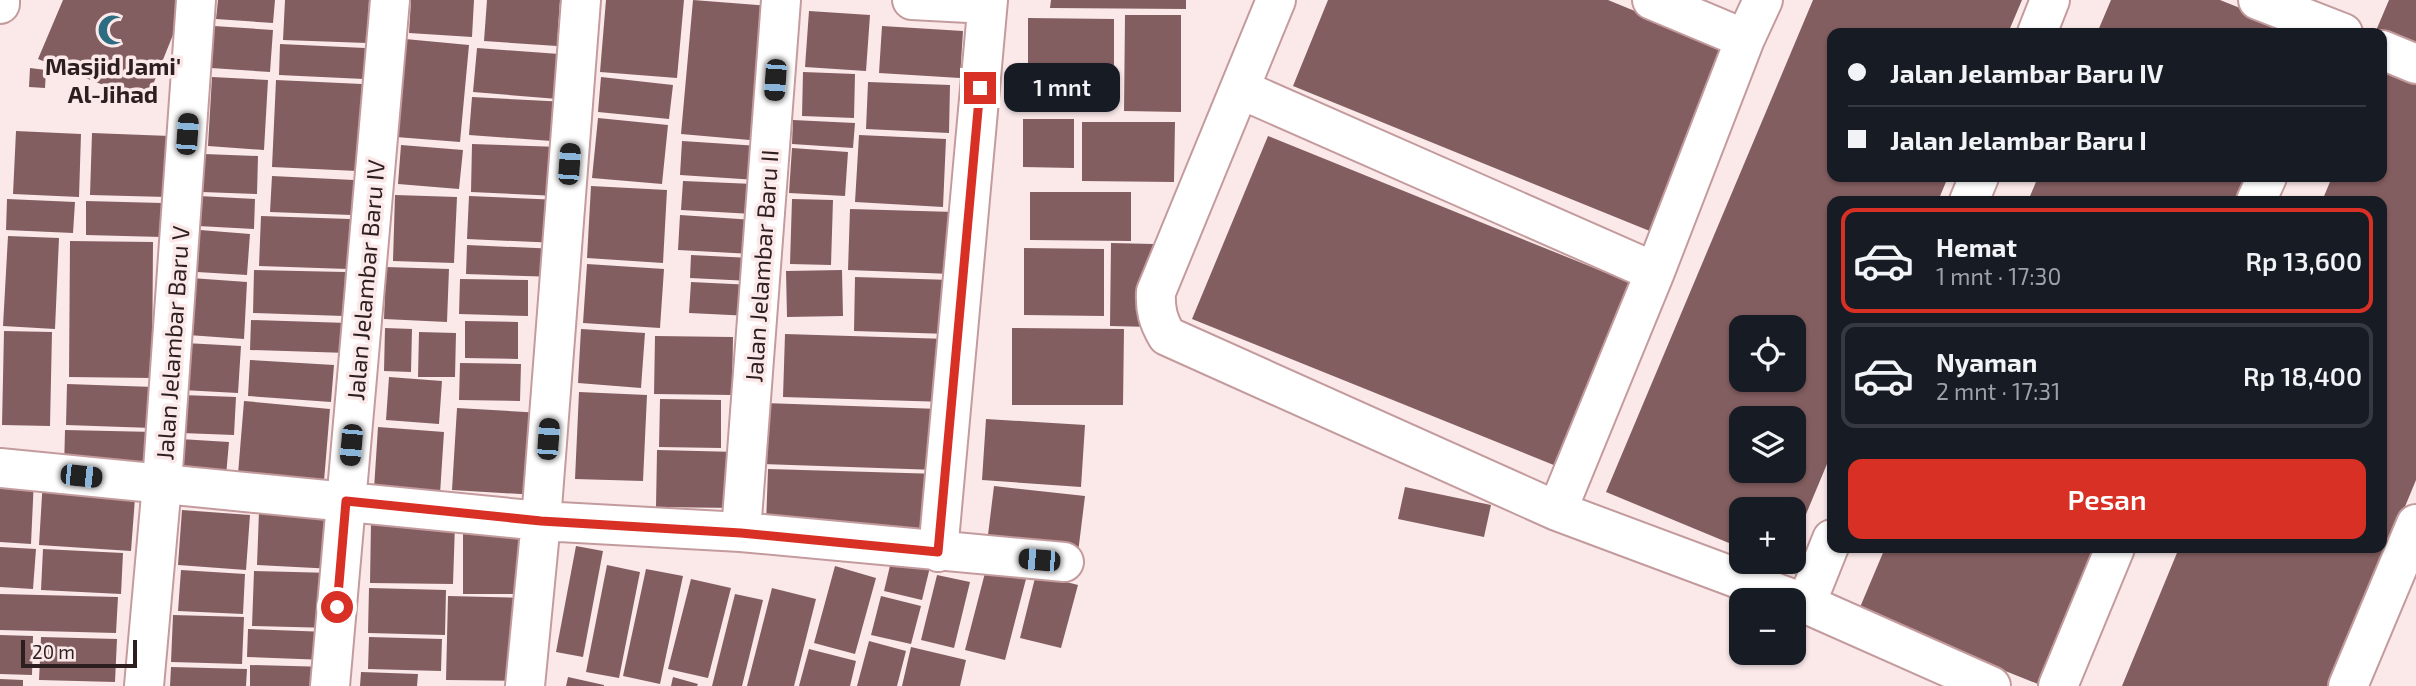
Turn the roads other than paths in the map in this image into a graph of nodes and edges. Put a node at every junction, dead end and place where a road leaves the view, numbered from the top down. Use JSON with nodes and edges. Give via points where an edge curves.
{"nodes":[{"id":1,"x":196,"y":0,"type":"edge"},
{"id":2,"x":390,"y":0,"type":"edge"},
{"id":3,"x":581,"y":0,"type":"edge"},
{"id":4,"x":781,"y":0,"type":"edge"},
{"id":5,"x":912,"y":0,"type":"edge"},
{"id":6,"x":1276,"y":0,"type":"edge"},
{"id":7,"x":1652,"y":0,"type":"edge"},
{"id":8,"x":1763,"y":0,"type":"edge"},
{"id":9,"x":2050,"y":0,"type":"edge"},
{"id":10,"x":2258,"y":0,"type":"edge"},
{"id":11,"x":988,"y":2,"type":"edge"},
{"id":12,"x":2039,"y":28,"type":"edge"},
{"id":13,"x":2325,"y":28,"type":"edge"},
{"id":14,"x":1745,"y":39,"type":"junction"},
{"id":15,"x":2387,"y":52,"type":"edge"},
{"id":16,"x":2416,"y":64,"type":"edge"},
{"id":17,"x":1240,"y":89,"type":"junction"},
{"id":18,"x":1655,"y":272,"type":"junction"},
{"id":19,"x":0,"y":468,"type":"edge"},
{"id":20,"x":162,"y":484,"type":"junction"},
{"id":21,"x":346,"y":501,"type":"junction"},
{"id":22,"x":1557,"y":511,"type":"junction"},
{"id":23,"x":541,"y":521,"type":"junction"},
{"id":24,"x":2416,"y":524,"type":"edge"},
{"id":25,"x":741,"y":533,"type":"junction"},
{"id":26,"x":938,"y":552,"type":"junction"},
{"id":27,"x":1827,"y":552,"type":"edge"},
{"id":28,"x":2113,"y":553,"type":"edge"},
{"id":29,"x":1064,"y":562,"type":"dead end"},
{"id":30,"x":1763,"y":588,"type":"edge"},
{"id":31,"x":1806,"y":604,"type":"joint"},
{"id":32,"x":144,"y":686,"type":"edge"},
{"id":33,"x":330,"y":686,"type":"edge"},
{"id":34,"x":525,"y":686,"type":"edge"},
{"id":35,"x":1991,"y":686,"type":"edge"},
{"id":36,"x":2058,"y":686,"type":"edge"},
{"id":37,"x":2348,"y":686,"type":"edge"}],
"edges":[{"from":1,"to":20,"type":"street","name":"Jalan Jelambar Baru V"},
{"from":2,"to":21,"type":"street","name":"Jalan Jelambar Baru IV"},
{"from":3,"to":23,"type":"street"},
{"from":4,"to":25,"type":"street","name":"Jalan Jelambar Baru II"},
{"from":5,"to":11,"type":"street"},
{"from":6,"to":17,"type":"street"},
{"from":7,"to":14,"type":"street"},
{"from":8,"to":14,"type":"street"},
{"from":9,"to":12,"type":"street"},
{"from":10,"to":13,"type":"street"},
{"from":11,"to":26,"type":"street"},
{"from":14,"to":18,"type":"street"},
{"from":15,"to":16,"type":"street"},
{"from":17,"to":18,"type":"street"},
{"from":17,"to":22,"type":"street","via":[[1156,292],[1155,308],[1167,336]]},
{"from":18,"to":22,"type":"street"},
{"from":19,"to":20,"type":"street"},
{"from":20,"to":21,"type":"street"},
{"from":20,"to":32,"type":"street","name":"Jalan Jelambar Baru V"},
{"from":21,"to":23,"type":"street"},
{"from":21,"to":33,"type":"street","name":"Jalan Jelambar Baru IV"},
{"from":22,"to":30,"type":"street"},
{"from":23,"to":25,"type":"street"},
{"from":23,"to":34,"type":"street"},
{"from":24,"to":37,"type":"street"},
{"from":25,"to":26,"type":"street"},
{"from":26,"to":29,"type":"street"},
{"from":27,"to":31,"type":"street"},
{"from":28,"to":36,"type":"street"},
{"from":31,"to":35,"type":"street"}]}
